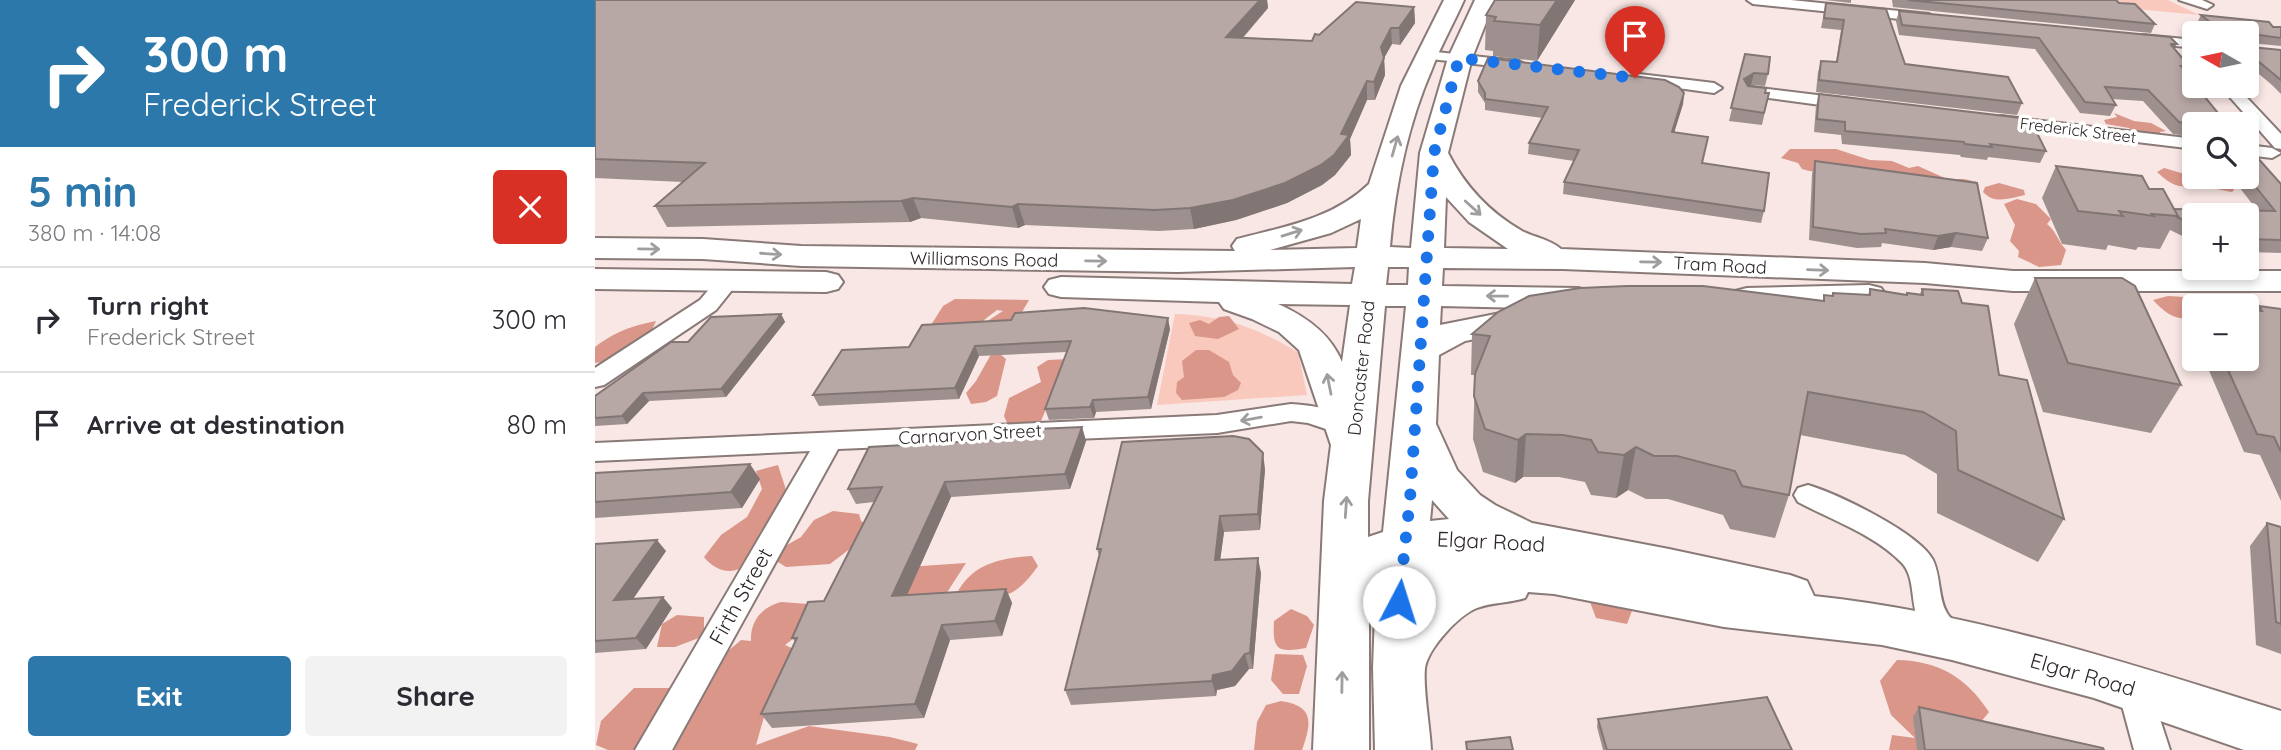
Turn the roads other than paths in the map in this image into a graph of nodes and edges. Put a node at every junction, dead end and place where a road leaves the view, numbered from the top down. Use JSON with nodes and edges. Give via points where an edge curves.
{"nodes":[{"id":1,"x":1753,"y":0,"type":"edge"},
{"id":2,"x":2185,"y":0,"type":"edge"},
{"id":3,"x":1453,"y":2,"type":"edge"},
{"id":4,"x":1484,"y":3,"type":"edge"},
{"id":5,"x":2207,"y":5,"type":"dead end"},
{"id":6,"x":1947,"y":20,"type":"edge"},
{"id":7,"x":2128,"y":38,"type":"edge"},
{"id":8,"x":2182,"y":44,"type":"edge"},
{"id":9,"x":1427,"y":55,"type":"junction"},
{"id":10,"x":1459,"y":58,"type":"junction"},
{"id":11,"x":1533,"y":66,"type":"edge"},
{"id":12,"x":1626,"y":77,"type":"edge"},
{"id":13,"x":1714,"y":88,"type":"dead end"},
{"id":14,"x":1752,"y":92,"type":"edge"},
{"id":15,"x":2237,"y":98,"type":"edge"},
{"id":16,"x":1863,"y":105,"type":"edge"},
{"id":17,"x":1987,"y":120,"type":"edge"},
{"id":18,"x":2182,"y":142,"type":"edge"},
{"id":19,"x":2259,"y":150,"type":"edge"},
{"id":20,"x":2279,"y":151,"type":"edge"},
{"id":21,"x":1434,"y":153,"type":"junction"},
{"id":22,"x":1382,"y":188,"type":"junction"},
{"id":23,"x":595,"y":248,"type":"edge"},
{"id":24,"x":1372,"y":257,"type":"junction"},
{"id":25,"x":1426,"y":257,"type":"junction"},
{"id":26,"x":1583,"y":260,"type":"junction"},
{"id":27,"x":1173,"y":276,"type":"junction"},
{"id":28,"x":595,"y":279,"type":"edge"},
{"id":29,"x":729,"y":280,"type":"junction"},
{"id":30,"x":2013,"y":281,"type":"junction"},
{"id":31,"x":2247,"y":281,"type":"junction"},
{"id":32,"x":2281,"y":281,"type":"edge"},
{"id":33,"x":2281,"y":291,"type":"edge"},
{"id":34,"x":1369,"y":295,"type":"junction"},
{"id":35,"x":1425,"y":295,"type":"junction"},
{"id":36,"x":1713,"y":299,"type":"edge"},
{"id":37,"x":1421,"y":350,"type":"junction"},
{"id":38,"x":595,"y":380,"type":"edge"},
{"id":39,"x":1415,"y":421,"type":"junction"},
{"id":40,"x":1347,"y":436,"type":"junction"},
{"id":41,"x":828,"y":443,"type":"junction"},
{"id":42,"x":595,"y":452,"type":"edge"},
{"id":43,"x":1808,"y":495,"type":"dead end"},
{"id":44,"x":1540,"y":541,"type":"junction"},
{"id":45,"x":1405,"y":554,"type":"junction"},
{"id":46,"x":1343,"y":567,"type":"junction"},
{"id":47,"x":1618,"y":585,"type":"junction"},
{"id":48,"x":1915,"y":623,"type":"junction"},
{"id":49,"x":1399,"y":668,"type":"junction"},
{"id":50,"x":2134,"y":687,"type":"junction"},
{"id":51,"x":2281,"y":737,"type":"edge"},
{"id":52,"x":653,"y":750,"type":"edge"},
{"id":53,"x":1341,"y":750,"type":"edge"},
{"id":54,"x":1403,"y":750,"type":"edge"},
{"id":55,"x":2152,"y":750,"type":"edge"}],
"edges":[{"from":1,"to":6,"type":"street"},
{"from":2,"to":5,"type":"street"},
{"from":3,"to":4,"type":"main road"},
{"from":3,"to":9,"type":"main road","name":"Doncaster Road"},
{"from":4,"to":10,"type":"main road"},
{"from":7,"to":8,"type":"street"},
{"from":9,"to":10,"type":"street"},
{"from":22,"to":9,"type":"main road","name":"Doncaster Road","one_way":true},
{"from":10,"to":11,"type":"street"},
{"from":10,"to":21,"type":"main road"},
{"from":12,"to":13,"type":"street"},
{"from":14,"to":16,"type":"street"},
{"from":15,"to":20,"type":"street"},
{"from":17,"to":18,"type":"street","name":"Frederick Street"},
{"from":19,"to":20,"type":"street"},
{"from":21,"to":25,"type":"main road"},
{"from":21,"to":26,"type":"main road","one_way":true,"via":[[1465,201],[1509,238],[1545,253]]},
{"from":22,"to":24,"type":"main road","name":"Doncaster Road"},
{"from":27,"to":22,"type":"main road","one_way":true,"via":[[1227,251],[1345,216],[1366,205]]},
{"from":23,"to":27,"type":"main road","name":"Williamsons Road","one_way":true,"via":[[703,249]]},
{"from":24,"to":25,"type":"main road","name":"Williamsons Road"},
{"from":24,"to":27,"type":"main road","name":"Williamsons Road"},
{"from":24,"to":34,"type":"main road","name":"Doncaster Road"},
{"from":25,"to":26,"type":"main road","name":"Tram Road"},
{"from":25,"to":35,"type":"main road"},
{"from":26,"to":30,"type":"main road","name":"Tram Road","one_way":true,"via":[[1925,273]]},
{"from":27,"to":29,"type":"main road","name":"Williamsons Road"},
{"from":27,"to":34,"type":"main road","name":"Williamsons Road"},
{"from":40,"to":27,"type":"main road","one_way":true,"via":[[1322,357],[1302,332],[1283,319]]},
{"from":28,"to":29,"type":"main road","name":"Williamsons Road"},
{"from":29,"to":38,"type":"street","via":[[708,305]]},
{"from":30,"to":31,"type":"main road","name":"Tram Road"},
{"from":30,"to":36,"type":"main road","name":"Tram Road","via":[[1942,293]]},
{"from":31,"to":32,"type":"main road","name":"Tram Road"},
{"from":31,"to":33,"type":"street"},
{"from":34,"to":35,"type":"main road","name":"Williamsons Road"},
{"from":34,"to":40,"type":"main road","name":"Doncaster Road"},
{"from":35,"to":37,"type":"main road"},
{"from":37,"to":35,"type":"main road","one_way":true,"via":[[1454,332],[1609,302]]},
{"from":37,"to":39,"type":"main road"},
{"from":39,"to":44,"type":"main road","via":[[1438,479],[1458,502],[1493,525]]},
{"from":39,"to":45,"type":"main road"},
{"from":40,"to":41,"type":"street","name":"Carnarvon Street","one_way":true,"via":[[1318,416],[1294,413],[1219,424],[1101,426]]},
{"from":46,"to":40,"type":"main road","name":"Doncaster Road","one_way":true},
{"from":41,"to":42,"type":"street","name":"Carnarvon Street"},
{"from":41,"to":52,"type":"street","name":"Firth Street"},
{"from":43,"to":48,"type":"street","via":[[1895,540],[1918,561],[1922,571]]},
{"from":44,"to":45,"type":"main road","name":"Elgar Road","via":[[1442,536]]},
{"from":44,"to":48,"type":"main road","name":"Elgar Road"},
{"from":45,"to":46,"type":"main road","name":"Elgar Road"},
{"from":45,"to":47,"type":"main road","name":"Elgar Road"},
{"from":45,"to":49,"type":"main road"},
{"from":53,"to":46,"type":"main road","name":"Doncaster Road","one_way":true},
{"from":47,"to":48,"type":"main road","name":"Elgar Road","via":[[1724,607]]},
{"from":47,"to":49,"type":"main road","via":[[1504,584],[1455,596],[1422,623]]},
{"from":48,"to":50,"type":"main road","name":"Elgar Road"},
{"from":49,"to":54,"type":"main road"},
{"from":50,"to":51,"type":"main road","name":"Elgar Road"},
{"from":50,"to":55,"type":"street"}]}
